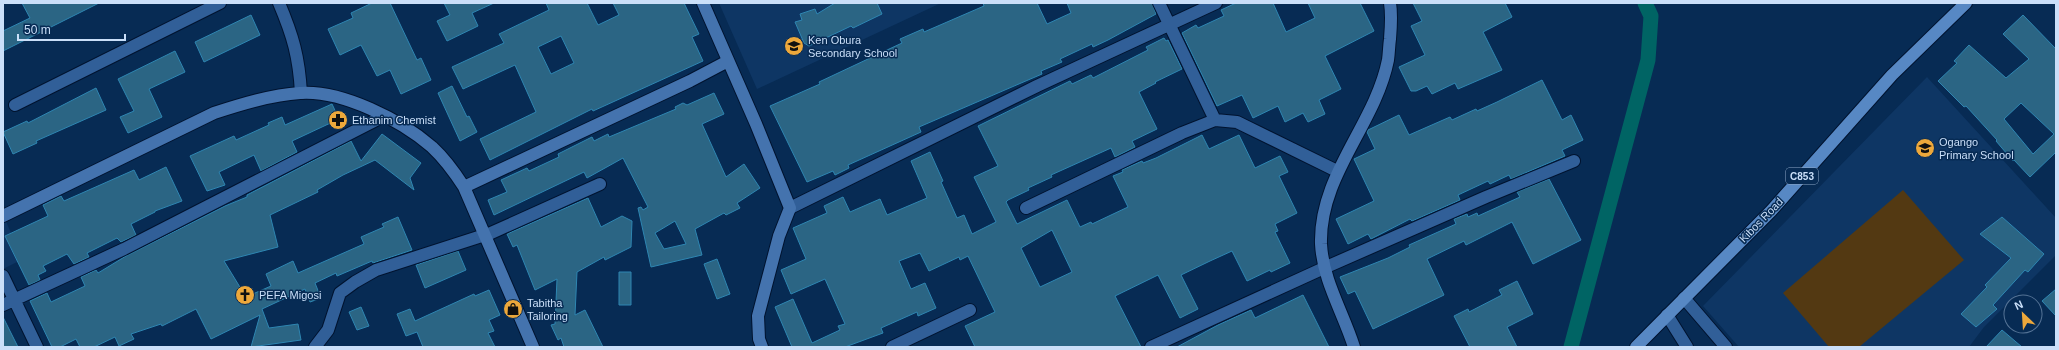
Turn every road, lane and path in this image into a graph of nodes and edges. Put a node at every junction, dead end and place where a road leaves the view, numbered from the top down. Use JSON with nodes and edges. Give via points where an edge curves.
{"nodes":[{"id":1,"x":220,"y":3,"type":"edge"},
{"id":2,"x":279,"y":3,"type":"edge"},
{"id":3,"x":703,"y":3,"type":"edge"},
{"id":4,"x":1159,"y":3,"type":"edge"},
{"id":5,"x":1216,"y":3,"type":"edge"},
{"id":6,"x":1390,"y":3,"type":"edge"},
{"id":7,"x":1966,"y":3,"type":"edge"},
{"id":8,"x":1169,"y":25,"type":"junction"},
{"id":9,"x":728,"y":61,"type":"junction"},
{"id":10,"x":301,"y":93,"type":"junction"},
{"id":11,"x":16,"y":105,"type":"dead end"},
{"id":12,"x":384,"y":116,"type":"junction"},
{"id":13,"x":1215,"y":120,"type":"junction"},
{"id":14,"x":1574,"y":161,"type":"dead end"},
{"id":15,"x":1337,"y":170,"type":"junction"},
{"id":16,"x":600,"y":184,"type":"dead end"},
{"id":17,"x":464,"y":187,"type":"junction"},
{"id":18,"x":790,"y":208,"type":"junction"},
{"id":19,"x":1026,"y":208,"type":"dead end"},
{"id":20,"x":3,"y":216,"type":"edge"},
{"id":21,"x":485,"y":235,"type":"junction"},
{"id":22,"x":1324,"y":268,"type":"junction"},
{"id":23,"x":3,"y":276,"type":"edge"},
{"id":24,"x":1684,"y":298,"type":"junction"},
{"id":25,"x":8,"y":302,"type":"edge"},
{"id":26,"x":970,"y":310,"type":"dead end"},
{"id":27,"x":1667,"y":315,"type":"junction"},
{"id":28,"x":37,"y":347,"type":"edge"},
{"id":29,"x":315,"y":347,"type":"edge"},
{"id":30,"x":533,"y":347,"type":"edge"},
{"id":31,"x":762,"y":347,"type":"edge"},
{"id":32,"x":892,"y":347,"type":"edge"},
{"id":33,"x":1152,"y":347,"type":"edge"},
{"id":34,"x":1354,"y":347,"type":"edge"},
{"id":35,"x":1636,"y":347,"type":"edge"},
{"id":36,"x":1687,"y":347,"type":"edge"},
{"id":37,"x":1726,"y":347,"type":"edge"}],
"edges":[{"from":1,"to":11,"type":"street"},
{"from":2,"to":10,"type":"street","via":[[294,38],[300,66]]},
{"from":3,"to":9,"type":"street"},
{"from":4,"to":8,"type":"street"},
{"from":5,"to":8,"type":"street"},
{"from":6,"to":15,"type":"street","via":[[1392,15],[1388,60],[1376,96]]},
{"from":7,"to":24,"type":"main road","name":"Kibos Road","number":"C853","via":[[1892,75],[1772,211]]},
{"from":8,"to":13,"type":"street"},
{"from":8,"to":18,"type":"street","via":[[1037,86]]},
{"from":9,"to":17,"type":"street"},
{"from":9,"to":18,"type":"street"},
{"from":10,"to":12,"type":"street","via":[[354,101]]},
{"from":10,"to":20,"type":"street","via":[[266,98],[214,113]]},
{"from":12,"to":17,"type":"street","via":[[432,147],[451,167]]},
{"from":12,"to":25,"type":"street","via":[[124,248]]},
{"from":13,"to":15,"type":"street","via":[[1237,122]]},
{"from":13,"to":19,"type":"street","via":[[1182,133]]},
{"from":14,"to":22,"type":"street"},
{"from":15,"to":22,"type":"street","via":[[1324,211],[1321,242]]},
{"from":16,"to":21,"type":"street"},
{"from":17,"to":21,"type":"street"},
{"from":18,"to":31,"type":"street","via":[[778,236],[758,316]]},
{"from":21,"to":29,"type":"street","via":[[376,270],[355,282],[340,293],[328,330]]},
{"from":21,"to":30,"type":"street"},
{"from":22,"to":33,"type":"street"},
{"from":22,"to":34,"type":"street"},
{"from":23,"to":25,"type":"street"},
{"from":24,"to":27,"type":"main road","name":"Kibos Road","number":"C853"},
{"from":24,"to":37,"type":"street"},
{"from":25,"to":28,"type":"street"},
{"from":26,"to":32,"type":"street"},
{"from":27,"to":35,"type":"main road","name":"Kibos Road","number":"C853"},
{"from":27,"to":36,"type":"street"}]}
